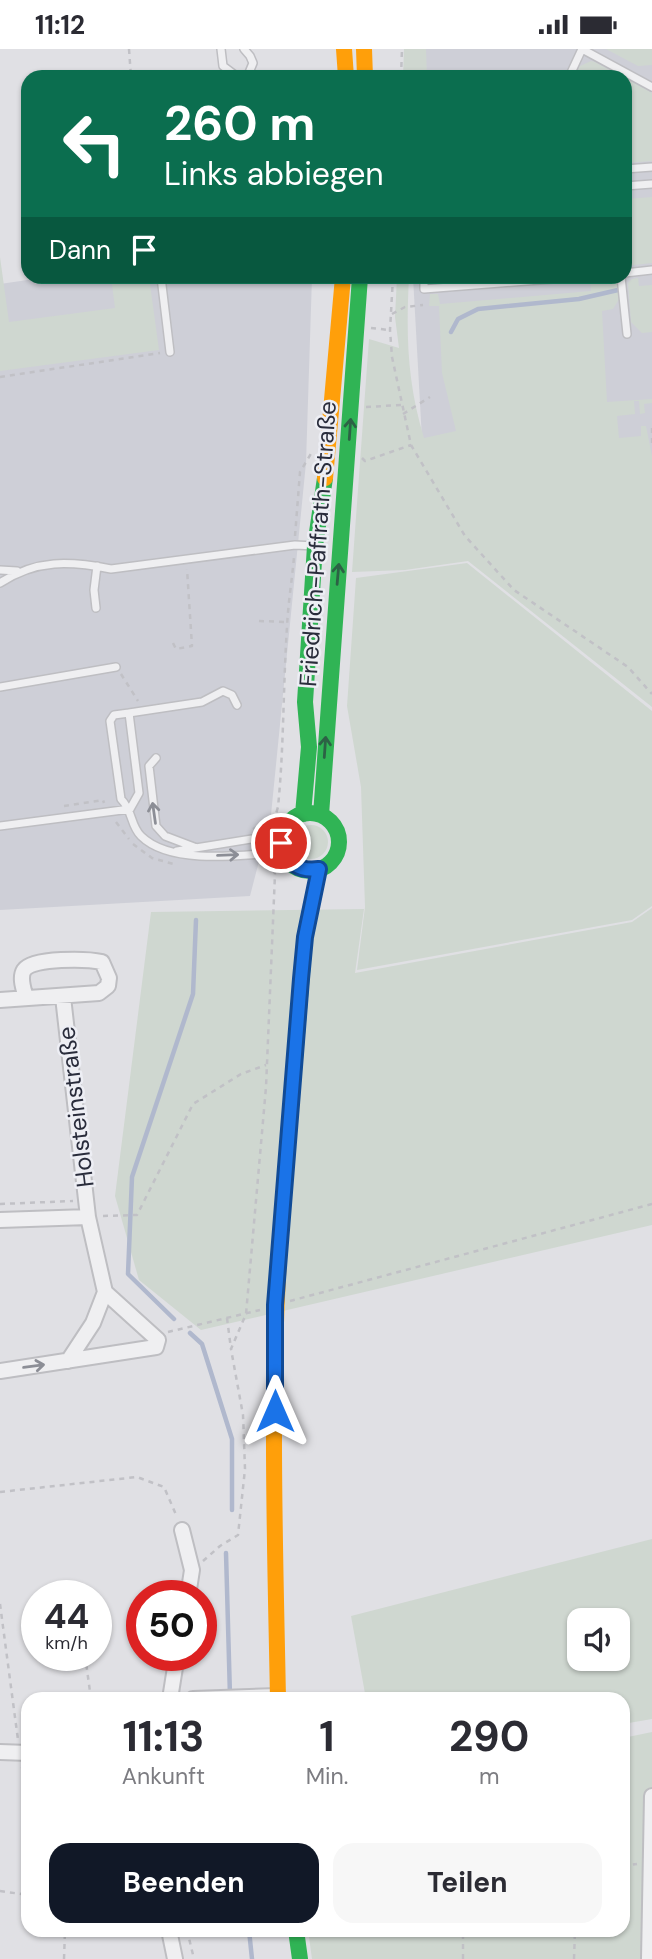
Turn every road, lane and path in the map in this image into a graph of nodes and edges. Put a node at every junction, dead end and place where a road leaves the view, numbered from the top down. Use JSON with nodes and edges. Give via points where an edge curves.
{"nodes":[{"id":1,"x":129,"y":49,"type":"edge"},
{"id":2,"x":221,"y":49,"type":"edge"},
{"id":3,"x":244,"y":49,"type":"edge"},
{"id":4,"x":344,"y":49,"type":"edge"},
{"id":5,"x":364,"y":49,"type":"edge"},
{"id":6,"x":402,"y":49,"type":"edge"},
{"id":7,"x":582,"y":49,"type":"edge"},
{"id":8,"x":130,"y":70,"type":"edge"},
{"id":9,"x":228,"y":70,"type":"edge"},
{"id":10,"x":250,"y":70,"type":"edge"},
{"id":11,"x":346,"y":70,"type":"edge"},
{"id":12,"x":365,"y":70,"type":"edge"},
{"id":13,"x":401,"y":70,"type":"edge"},
{"id":14,"x":572,"y":70,"type":"edge"},
{"id":15,"x":621,"y":70,"type":"edge"},
{"id":16,"x":632,"y":76,"type":"edge"},
{"id":17,"x":652,"y":87,"type":"edge"},
{"id":18,"x":652,"y":167,"type":"edge"},
{"id":19,"x":632,"y":168,"type":"edge"},
{"id":20,"x":652,"y":184,"type":"edge"},
{"id":21,"x":632,"y":185,"type":"edge"},
{"id":22,"x":652,"y":270,"type":"edge"},
{"id":23,"x":632,"y":271,"type":"edge"},
{"id":24,"x":162,"y":284,"type":"edge"},
{"id":25,"x":342,"y":284,"type":"edge"},
{"id":26,"x":359,"y":284,"type":"edge"},
{"id":27,"x":393,"y":284,"type":"edge"},
{"id":28,"x":424,"y":284,"type":"edge"},
{"id":29,"x":488,"y":284,"type":"edge"},
{"id":30,"x":622,"y":284,"type":"edge"},
{"id":31,"x":423,"y":305,"type":"dead end"},
{"id":32,"x":392,"y":314,"type":"junction"},
{"id":33,"x":368,"y":328,"type":"dead end"},
{"id":34,"x":390,"y":330,"type":"junction"},
{"id":35,"x":627,"y":334,"type":"dead end"},
{"id":36,"x":170,"y":352,"type":"joint"},
{"id":37,"x":0,"y":377,"type":"edge"},
{"id":38,"x":430,"y":397,"type":"dead end"},
{"id":39,"x":401,"y":405,"type":"junction"},
{"id":40,"x":363,"y":407,"type":"dead end"},
{"id":41,"x":403,"y":414,"type":"junction"},
{"id":42,"x":652,"y":428,"type":"edge"},
{"id":43,"x":652,"y":444,"type":"edge"},
{"id":44,"x":411,"y":445,"type":"junction"},
{"id":45,"x":328,"y":453,"type":"junction"},
{"id":46,"x":359,"y":454,"type":"dead end"},
{"id":47,"x":295,"y":545,"type":"junction"},
{"id":48,"x":315,"y":547,"type":"junction"},
{"id":49,"x":186,"y":559,"type":"junction"},
{"id":50,"x":97,"y":566,"type":"junction"},
{"id":51,"x":0,"y":570,"type":"edge"},
{"id":52,"x":18,"y":571,"type":"junction"},
{"id":53,"x":0,"y":583,"type":"edge"},
{"id":54,"x":96,"y":608,"type":"dead end"},
{"id":55,"x":259,"y":621,"type":"dead end"},
{"id":56,"x":287,"y":622,"type":"junction"},
{"id":57,"x":173,"y":643,"type":"dead end"},
{"id":58,"x":116,"y":667,"type":"joint"},
{"id":59,"x":0,"y":687,"type":"edge"},
{"id":60,"x":652,"y":694,"type":"edge"},
{"id":61,"x":237,"y":705,"type":"dead end"},
{"id":62,"x":140,"y":711,"type":"junction"},
{"id":63,"x":129,"y":713,"type":"junction"},
{"id":64,"x":133,"y":748,"type":"junction"},
{"id":65,"x":114,"y":751,"type":"junction"},
{"id":66,"x":156,"y":758,"type":"dead end"},
{"id":67,"x":136,"y":772,"type":"junction"},
{"id":68,"x":151,"y":787,"type":"junction"},
{"id":69,"x":103,"y":800,"type":"dead end"},
{"id":70,"x":130,"y":809,"type":"junction"},
{"id":71,"x":105,"y":812,"type":"junction"},
{"id":72,"x":303,"y":814,"type":"junction"},
{"id":73,"x":321,"y":815,"type":"junction"},
{"id":74,"x":261,"y":825,"type":"dead end"},
{"id":75,"x":0,"y":826,"type":"edge"},
{"id":76,"x":282,"y":834,"type":"junction"},
{"id":77,"x":194,"y":847,"type":"junction"},
{"id":78,"x":173,"y":852,"type":"junction"},
{"id":79,"x":283,"y":852,"type":"junction"},
{"id":80,"x":263,"y":862,"type":"dead end"},
{"id":81,"x":185,"y":866,"type":"dead end"},
{"id":82,"x":302,"y":869,"type":"junction"},
{"id":83,"x":319,"y":869,"type":"junction"},
{"id":84,"x":305,"y":937,"type":"junction"},
{"id":85,"x":63,"y":997,"type":"junction"},
{"id":86,"x":26,"y":998,"type":"junction"},
{"id":87,"x":0,"y":1000,"type":"edge"},
{"id":88,"x":266,"y":1065,"type":"junction"},
{"id":89,"x":81,"y":1201,"type":"dead end"},
{"id":90,"x":0,"y":1204,"type":"edge"},
{"id":91,"x":652,"y":1204,"type":"edge"},
{"id":92,"x":88,"y":1217,"type":"junction"},
{"id":93,"x":0,"y":1220,"type":"edge"},
{"id":94,"x":105,"y":1292,"type":"junction"},
{"id":95,"x":275,"y":1305,"type":"junction"},
{"id":96,"x":246,"y":1314,"type":"junction"},
{"id":97,"x":227,"y":1318,"type":"junction"},
{"id":98,"x":153,"y":1334,"type":"junction"},
{"id":99,"x":231,"y":1349,"type":"junction"},
{"id":100,"x":68,"y":1361,"type":"junction"},
{"id":101,"x":0,"y":1371,"type":"edge"},
{"id":102,"x":0,"y":1492,"type":"edge"},
{"id":103,"x":182,"y":1529,"type":"joint"},
{"id":104,"x":192,"y":1570,"type":"junction"},
{"id":105,"x":190,"y":1580,"type":"edge"},
{"id":106,"x":0,"y":1604,"type":"edge"},
{"id":107,"x":87,"y":1671,"type":"edge"},
{"id":108,"x":174,"y":1671,"type":"edge"},
{"id":109,"x":90,"y":1692,"type":"edge"},
{"id":110,"x":171,"y":1692,"type":"edge"},
{"id":111,"x":278,"y":1692,"type":"edge"},
{"id":112,"x":21,"y":1734,"type":"edge"},
{"id":113,"x":0,"y":1752,"type":"edge"},
{"id":114,"x":21,"y":1753,"type":"edge"},
{"id":115,"x":652,"y":1796,"type":"edge"},
{"id":116,"x":0,"y":1891,"type":"edge"},
{"id":117,"x":21,"y":1894,"type":"edge"},
{"id":118,"x":65,"y":1937,"type":"edge"},
{"id":119,"x":171,"y":1937,"type":"edge"},
{"id":120,"x":189,"y":1937,"type":"edge"},
{"id":121,"x":297,"y":1937,"type":"edge"},
{"id":122,"x":463,"y":1937,"type":"edge"},
{"id":123,"x":575,"y":1937,"type":"edge"},
{"id":124,"x":64,"y":1959,"type":"edge"},
{"id":125,"x":176,"y":1959,"type":"edge"},
{"id":126,"x":194,"y":1959,"type":"edge"},
{"id":127,"x":300,"y":1959,"type":"edge"},
{"id":128,"x":463,"y":1959,"type":"edge"},
{"id":129,"x":574,"y":1959,"type":"edge"},
{"id":130,"x":649,"y":1959,"type":"edge"}],
"edges":[{"from":1,"to":8,"type":"path"},
{"from":2,"to":9,"type":"lane","via":[[223,66]]},
{"from":3,"to":10,"type":"lane","via":[[253,63]]},
{"from":4,"to":11,"type":"main road"},
{"from":5,"to":12,"type":"main road"},
{"from":6,"to":13,"type":"path"},
{"from":7,"to":14,"type":"lane"},
{"from":7,"to":15,"type":"lane"},
{"from":16,"to":17,"type":"lane"},
{"from":18,"to":19,"type":"lane"},
{"from":20,"to":21,"type":"lane"},
{"from":22,"to":23,"type":"lane"},
{"from":24,"to":36,"type":"lane"},
{"from":25,"to":45,"type":"main road","name":"Friedrich-Paffrath-Straße"},
{"from":73,"to":26,"type":"main road","name":"Friedrich-Paffrath-Straße","one_way":true},
{"from":27,"to":32,"type":"path"},
{"from":28,"to":29,"type":"lane","via":[[424,289]]},
{"from":30,"to":35,"type":"lane"},
{"from":31,"to":32,"type":"path"},
{"from":32,"to":34,"type":"path"},
{"from":33,"to":34,"type":"path"},
{"from":34,"to":39,"type":"path"},
{"from":36,"to":37,"type":"path"},
{"from":38,"to":41,"type":"path"},
{"from":39,"to":40,"type":"path"},
{"from":39,"to":41,"type":"path"},
{"from":41,"to":44,"type":"path"},
{"from":42,"to":43,"type":"path"},
{"from":44,"to":46,"type":"path","via":[[365,461]]},
{"from":44,"to":60,"type":"path","via":[[465,536],[514,590],[628,667]]},
{"from":45,"to":47,"type":"path","via":[[313,451],[300,472]]},
{"from":45,"to":48,"type":"main road","name":"Friedrich-Paffrath-Straße"},
{"from":47,"to":48,"type":"lane"},
{"from":47,"to":49,"type":"lane"},
{"from":47,"to":56,"type":"path"},
{"from":48,"to":72,"type":"main road","name":"Friedrich-Paffrath-Straße"},
{"from":49,"to":50,"type":"lane","via":[[111,569]]},
{"from":49,"to":57,"type":"path","via":[[192,646],[176,649]]},
{"from":50,"to":52,"type":"lane","via":[[48,564]]},
{"from":50,"to":54,"type":"lane"},
{"from":51,"to":52,"type":"lane"},
{"from":52,"to":53,"type":"lane"},
{"from":55,"to":56,"type":"path"},
{"from":56,"to":74,"type":"path","via":[[278,807],[275,817]]},
{"from":58,"to":59,"type":"lane"},
{"from":58,"to":62,"type":"path"},
{"from":61,"to":62,"type":"lane","via":[[232,695],[223,691],[202,702]]},
{"from":62,"to":63,"type":"lane"},
{"from":63,"to":64,"type":"lane"},
{"from":63,"to":65,"type":"lane","via":[[111,717]]},
{"from":64,"to":65,"type":"lane"},
{"from":64,"to":67,"type":"lane"},
{"from":65,"to":70,"type":"lane","via":[[121,799]]},
{"from":66,"to":68,"type":"lane","via":[[149,766]]},
{"from":67,"to":68,"type":"lane"},
{"from":67,"to":70,"type":"lane","via":[[139,793]]},
{"from":77,"to":68,"type":"lane","one_way":true,"via":[[165,836],[156,826]]},
{"from":69,"to":71,"type":"path"},
{"from":70,"to":71,"type":"lane"},
{"from":70,"to":78,"type":"lane","via":[[142,838]]},
{"from":71,"to":75,"type":"lane"},
{"from":71,"to":81,"type":"path","via":[[106,820],[119,825],[142,852]]},
{"from":72,"to":73,"type":"main road"},
{"from":72,"to":76,"type":"main road"},
{"from":73,"to":83,"type":"main road","via":[[334,825],[339,842],[333,859]]},
{"from":76,"to":77,"type":"lane"},
{"from":76,"to":79,"type":"main road"},
{"from":77,"to":78,"type":"lane"},
{"from":78,"to":79,"type":"lane","one_way":true,"via":[[193,856]]},
{"from":79,"to":82,"type":"main road"},
{"from":80,"to":88,"type":"path","via":[[275,873]]},
{"from":82,"to":83,"type":"main road"},
{"from":82,"to":84,"type":"main road"},
{"from":83,"to":84,"type":"main road"},
{"from":84,"to":95,"type":"main road"},
{"from":85,"to":86,"type":"street","name":"Holsteinstraße"},
{"from":85,"to":86,"type":"street","name":"Holsteinstraße","via":[[99,993],[108,986],[102,962],[34,962],[24,970]]},
{"from":85,"to":92,"type":"street","name":"Holsteinstraße"},
{"from":86,"to":87,"type":"street","name":"Holsteinstraße"},
{"from":88,"to":92,"type":"path","via":[[241,1074],[193,1104],[137,1215]]},
{"from":88,"to":96,"type":"path"},
{"from":89,"to":90,"type":"path"},
{"from":91,"to":95,"type":"path"},
{"from":92,"to":93,"type":"street"},
{"from":92,"to":94,"type":"street","name":"Holsteinstraße"},
{"from":94,"to":98,"type":"street"},
{"from":94,"to":100,"type":"street","via":[[93,1322]]},
{"from":95,"to":96,"type":"path"},
{"from":95,"to":111,"type":"main road"},
{"from":96,"to":97,"type":"path"},
{"from":96,"to":99,"type":"path"},
{"from":97,"to":98,"type":"path"},
{"from":97,"to":99,"type":"path"},
{"from":98,"to":100,"type":"street","via":[[158,1344],[153,1349]]},
{"from":99,"to":104,"type":"path","via":[[244,1429],[238,1535]]},
{"from":101,"to":100,"type":"street","one_way":true},
{"from":102,"to":103,"type":"path","via":[[137,1477],[164,1487]]},
{"from":103,"to":104,"type":"street"},
{"from":104,"to":105,"type":"street"},
{"from":106,"to":112,"type":"path"},
{"from":107,"to":109,"type":"path"},
{"from":108,"to":110,"type":"street"},
{"from":113,"to":114,"type":"street"},
{"from":115,"to":130,"type":"street"},
{"from":116,"to":117,"type":"path"},
{"from":118,"to":124,"type":"path"},
{"from":119,"to":125,"type":"street"},
{"from":120,"to":126,"type":"path"},
{"from":121,"to":127,"type":"main road"},
{"from":122,"to":128,"type":"path"},
{"from":123,"to":129,"type":"path"}]}
